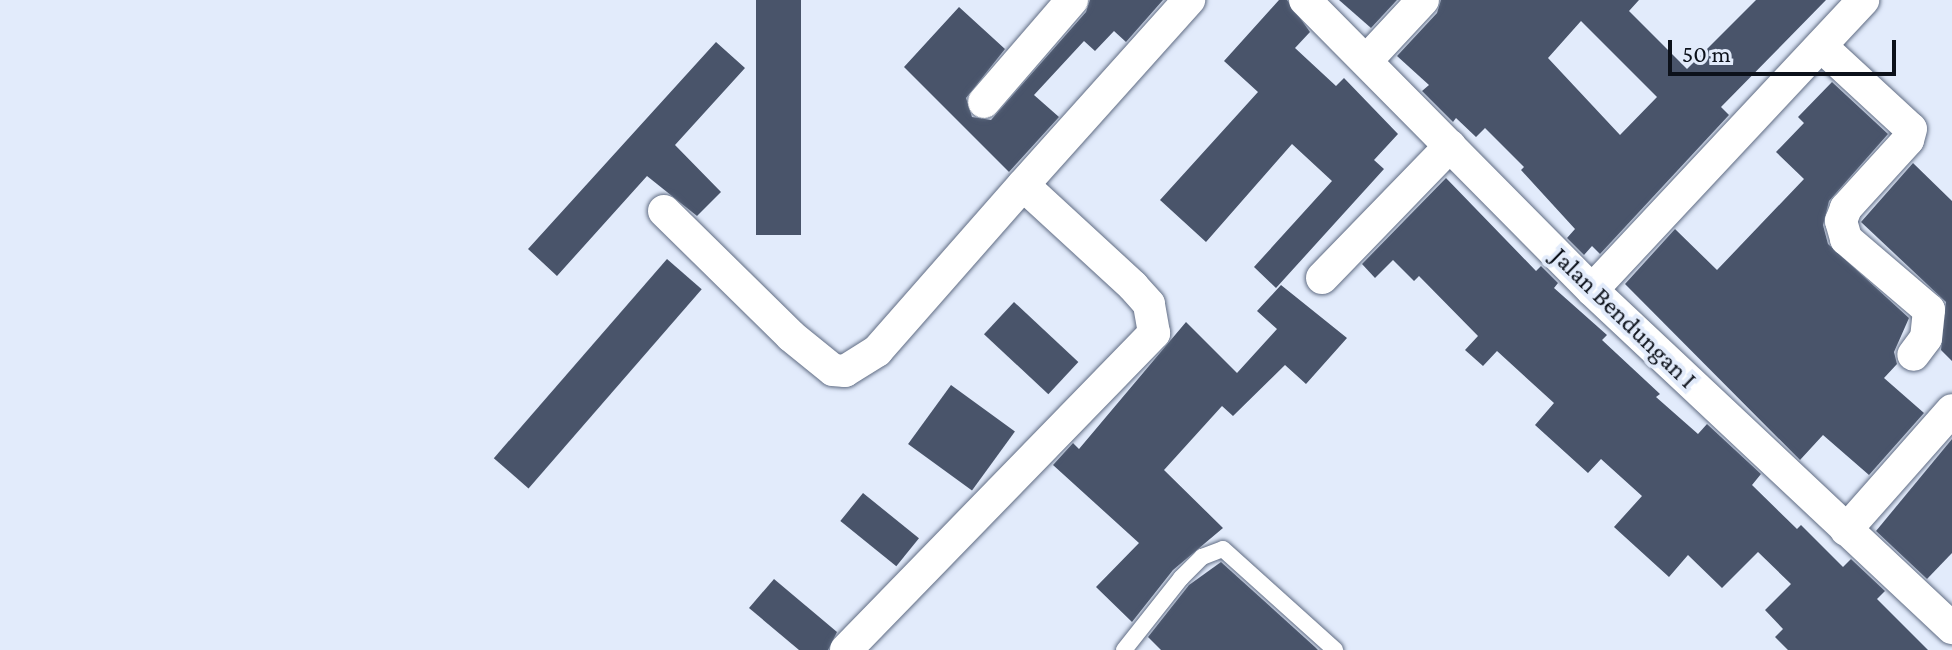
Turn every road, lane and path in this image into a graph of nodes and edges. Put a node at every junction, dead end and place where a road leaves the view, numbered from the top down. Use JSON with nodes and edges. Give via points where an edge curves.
{"nodes":[{"id":1,"x":1072,"y":0,"type":"edge"},
{"id":2,"x":1189,"y":0,"type":"edge"},
{"id":3,"x":1305,"y":0,"type":"edge"},
{"id":4,"x":1423,"y":0,"type":"edge"},
{"id":5,"x":1863,"y":0,"type":"edge"},
{"id":6,"x":1821,"y":46,"type":"junction"},
{"id":7,"x":1367,"y":60,"type":"junction"},
{"id":8,"x":984,"y":102,"type":"dead end"},
{"id":9,"x":1450,"y":146,"type":"junction"},
{"id":10,"x":1023,"y":185,"type":"junction"},
{"id":11,"x":664,"y":211,"type":"dead end"},
{"id":12,"x":1322,"y":278,"type":"dead end"},
{"id":13,"x":1592,"y":290,"type":"junction"},
{"id":14,"x":1913,"y":355,"type":"dead end"},
{"id":15,"x":1952,"y":410,"type":"edge"},
{"id":16,"x":1846,"y":530,"type":"junction"},
{"id":17,"x":1952,"y":628,"type":"edge"},
{"id":18,"x":846,"y":650,"type":"edge"},
{"id":19,"x":1124,"y":650,"type":"edge"},
{"id":20,"x":1335,"y":650,"type":"edge"}],
"edges":[{"from":1,"to":8,"type":"street"},
{"from":2,"to":10,"type":"street"},
{"from":3,"to":7,"type":"street","name":"Jalan Bendungan I"},
{"from":4,"to":7,"type":"street"},
{"from":5,"to":6,"type":"street"},
{"from":6,"to":13,"type":"street"},
{"from":6,"to":14,"type":"street","via":[[1911,129],[1908,140],[1846,208],[1841,221],[1846,239],[1929,310],[1926,338]]},
{"from":7,"to":9,"type":"street","name":"Jalan Bendungan I"},
{"from":9,"to":12,"type":"street"},
{"from":9,"to":13,"type":"street","name":"Jalan Bendungan I"},
{"from":10,"to":11,"type":"street","via":[[877,351],[845,371],[833,370],[791,336]]},
{"from":10,"to":18,"type":"street","via":[[1149,304],[1154,333]]},
{"from":13,"to":16,"type":"street","name":"Jalan Bendungan I"},
{"from":15,"to":16,"type":"street"},
{"from":16,"to":17,"type":"street","name":"Jalan Bendungan I"},
{"from":19,"to":20,"type":"lane","via":[[1181,578],[1202,557],[1223,549]]}]}
